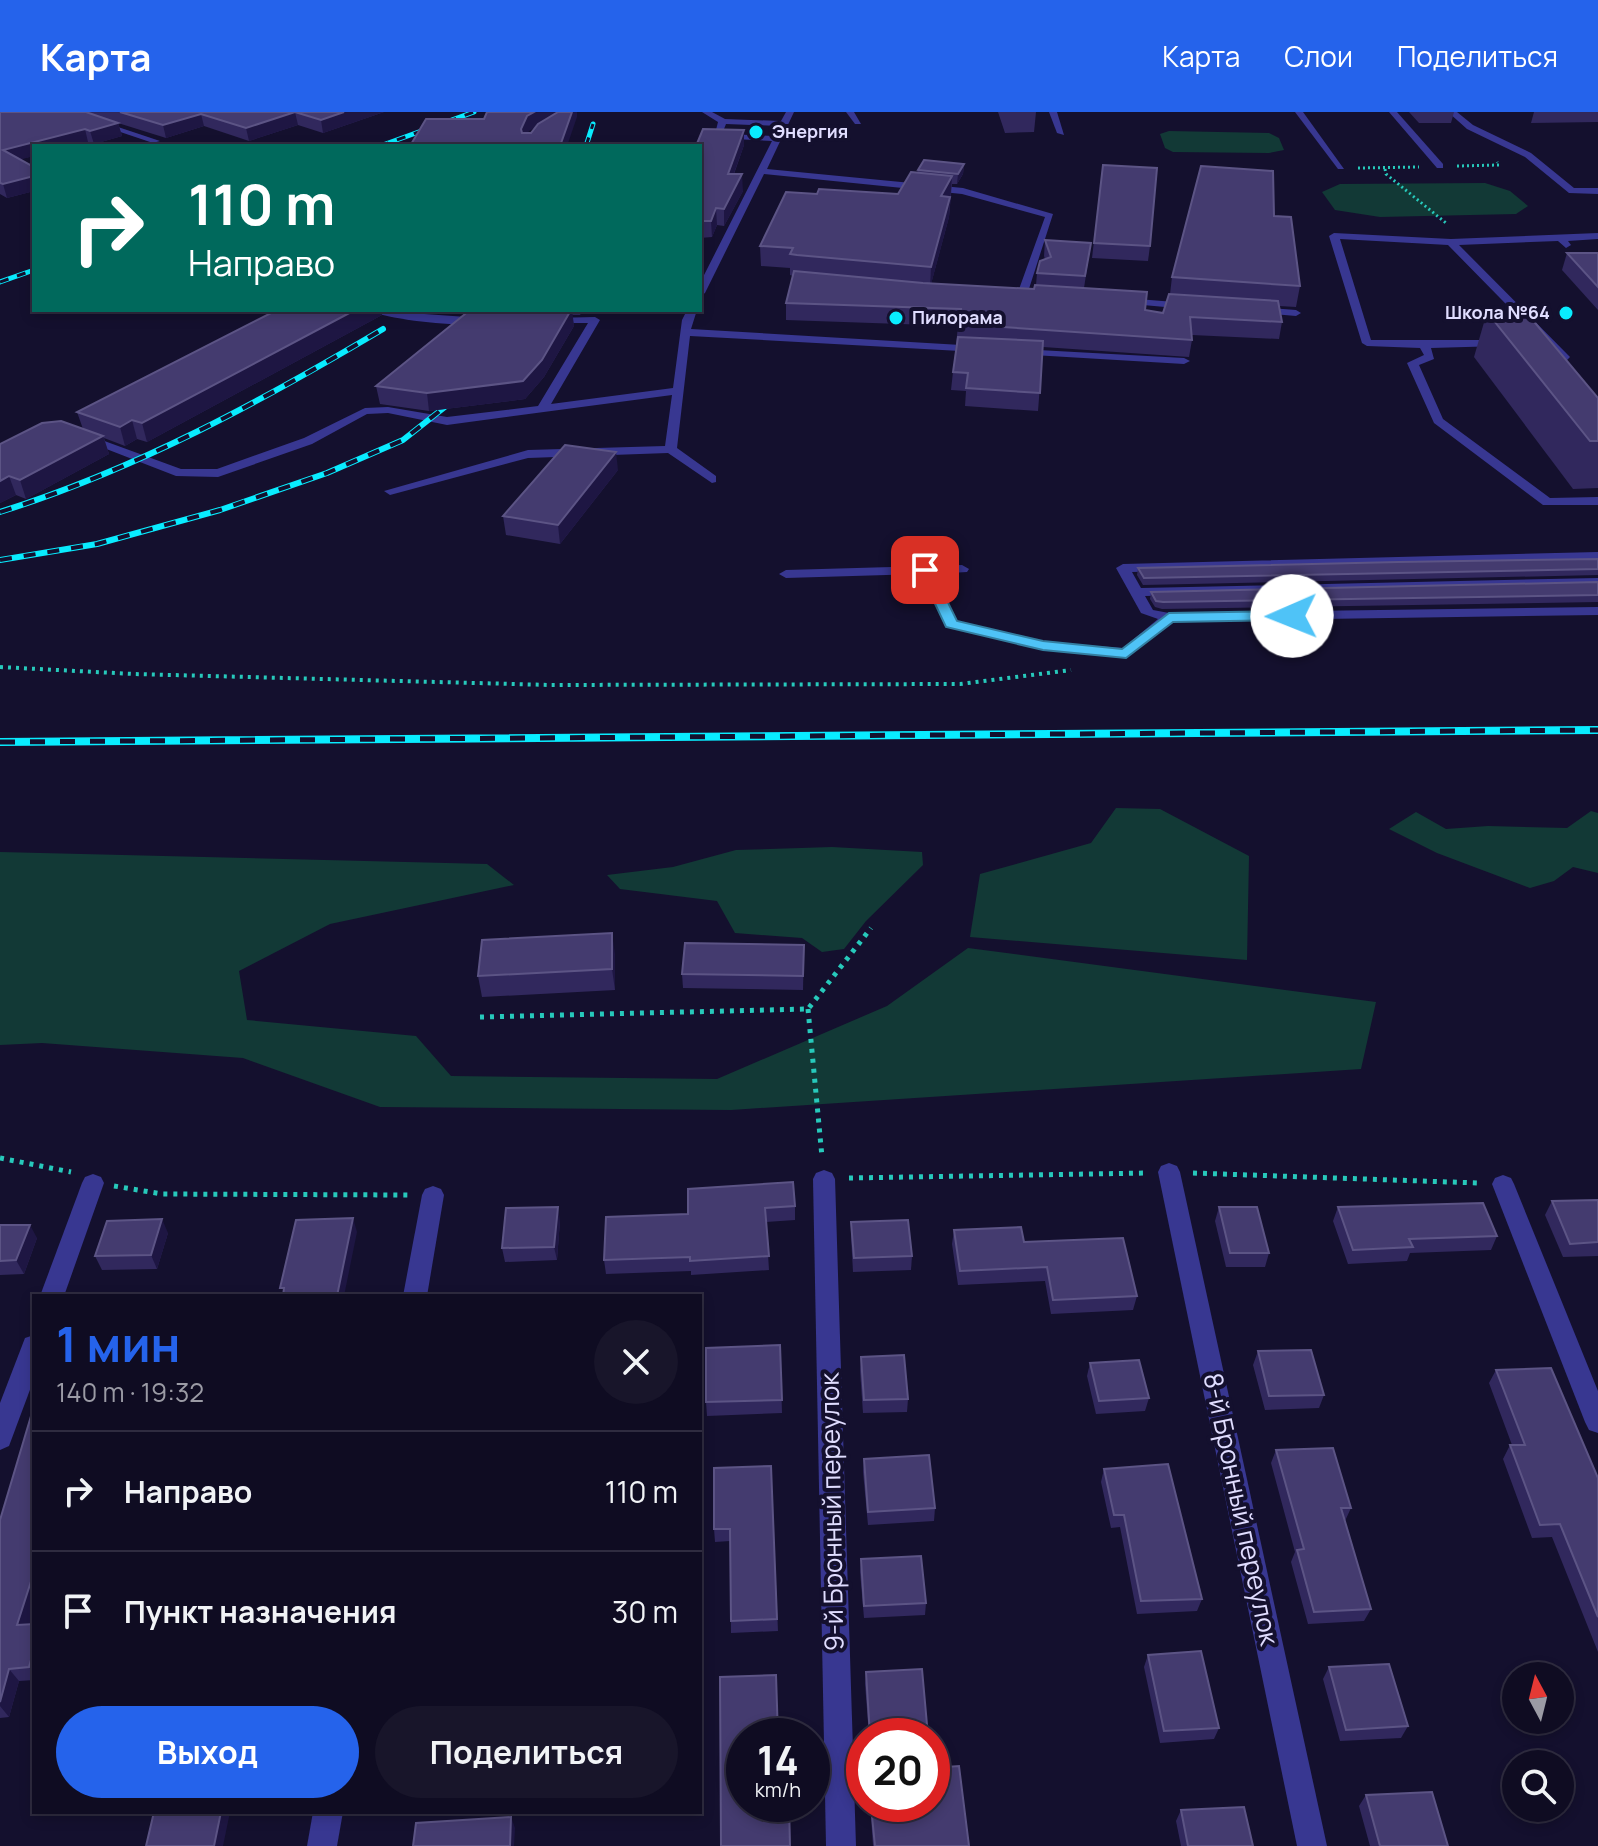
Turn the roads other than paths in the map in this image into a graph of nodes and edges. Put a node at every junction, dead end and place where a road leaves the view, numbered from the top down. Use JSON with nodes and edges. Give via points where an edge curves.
{"nodes":[{"id":1,"x":65,"y":112,"type":"edge"},
{"id":2,"x":706,"y":112,"type":"edge"},
{"id":3,"x":790,"y":112,"type":"edge"},
{"id":4,"x":850,"y":112,"type":"edge"},
{"id":5,"x":1053,"y":112,"type":"edge"},
{"id":6,"x":1299,"y":112,"type":"edge"},
{"id":7,"x":1393,"y":112,"type":"edge"},
{"id":8,"x":1452,"y":112,"type":"edge"},
{"id":9,"x":723,"y":121,"type":"junction"},
{"id":10,"x":858,"y":122,"type":"dead end"},
{"id":11,"x":786,"y":124,"type":"junction"},
{"id":12,"x":1061,"y":133,"type":"dead end"},
{"id":13,"x":777,"y":139,"type":"junction"},
{"id":14,"x":156,"y":141,"type":"edge"},
{"id":15,"x":1440,"y":166,"type":"dead end"},
{"id":16,"x":1341,"y":167,"type":"dead end"},
{"id":17,"x":761,"y":171,"type":"junction"},
{"id":18,"x":1598,"y":191,"type":"edge"},
{"id":19,"x":1598,"y":236,"type":"edge"},
{"id":20,"x":1451,"y":242,"type":"junction"},
{"id":21,"x":702,"y":289,"type":"edge"},
{"id":22,"x":994,"y":294,"type":"edge"},
{"id":23,"x":1022,"y":295,"type":"junction"},
{"id":24,"x":1035,"y":295,"type":"edge"},
{"id":25,"x":1117,"y":301,"type":"edge"},
{"id":26,"x":1207,"y":307,"type":"edge"},
{"id":27,"x":1237,"y":309,"type":"edge"},
{"id":28,"x":387,"y":312,"type":"edge"},
{"id":29,"x":691,"y":312,"type":"edge"},
{"id":30,"x":1296,"y":313,"type":"edge"},
{"id":31,"x":497,"y":321,"type":"edge"},
{"id":32,"x":543,"y":321,"type":"edge"},
{"id":33,"x":685,"y":332,"type":"junction"},
{"id":34,"x":1518,"y":342,"type":"edge"},
{"id":35,"x":1534,"y":342,"type":"edge"},
{"id":36,"x":1549,"y":342,"type":"junction"},
{"id":37,"x":1424,"y":345,"type":"junction"},
{"id":38,"x":997,"y":350,"type":"edge"},
{"id":39,"x":1013,"y":351,"type":"edge"},
{"id":40,"x":1184,"y":361,"type":"edge"},
{"id":41,"x":1571,"y":390,"type":"edge"},
{"id":42,"x":678,"y":391,"type":"junction"},
{"id":43,"x":542,"y":409,"type":"junction"},
{"id":44,"x":66,"y":431,"type":"edge"},
{"id":45,"x":671,"y":449,"type":"junction"},
{"id":46,"x":712,"y":479,"type":"dead end"},
{"id":47,"x":390,"y":491,"type":"dead end"},
{"id":48,"x":1598,"y":501,"type":"edge"},
{"id":49,"x":1598,"y":556,"type":"edge"},
{"id":50,"x":962,"y":569,"type":"dead end"},
{"id":51,"x":925,"y":570,"type":"junction"},
{"id":52,"x":786,"y":574,"type":"dead end"},
{"id":53,"x":1598,"y":582,"type":"edge"},
{"id":54,"x":1135,"y":592,"type":"junction"},
{"id":55,"x":1598,"y":611,"type":"edge"},
{"id":56,"x":1169,"y":617,"type":"junction"},
{"id":57,"x":1169,"y":1172,"type":"road end"},
{"id":58,"x":824,"y":1179,"type":"road end"},
{"id":59,"x":93,"y":1183,"type":"road end"},
{"id":60,"x":1503,"y":1184,"type":"road end"},
{"id":61,"x":433,"y":1195,"type":"road end"},
{"id":62,"x":53,"y":1294,"type":"edge"},
{"id":63,"x":415,"y":1294,"type":"edge"},
{"id":64,"x":32,"y":1350,"type":"edge"},
{"id":65,"x":1598,"y":1422,"type":"edge"},
{"id":66,"x":0,"y":1438,"type":"edge"},
{"id":67,"x":328,"y":1814,"type":"edge"},
{"id":68,"x":322,"y":1846,"type":"edge"},
{"id":69,"x":841,"y":1846,"type":"edge"},
{"id":70,"x":1312,"y":1846,"type":"edge"}],
"edges":[{"from":1,"to":14,"type":"lane"},
{"from":2,"to":9,"type":"lane"},
{"from":3,"to":11,"type":"lane"},
{"from":4,"to":10,"type":"lane"},
{"from":5,"to":12,"type":"lane"},
{"from":6,"to":16,"type":"lane"},
{"from":7,"to":15,"type":"lane"},
{"from":8,"to":18,"type":"lane","via":[[1470,127],[1528,155],[1572,191]]},
{"from":9,"to":11,"type":"lane"},
{"from":9,"to":13,"type":"lane","via":[[717,136]]},
{"from":11,"to":13,"type":"lane"},
{"from":13,"to":17,"type":"lane"},
{"from":17,"to":21,"type":"lane"},
{"from":17,"to":23,"type":"lane","via":[[963,191],[1050,216]]},
{"from":19,"to":20,"type":"lane","via":[[1564,243]]},
{"from":20,"to":36,"type":"lane"},
{"from":20,"to":37,"type":"lane","via":[[1334,236],[1367,343]]},
{"from":22,"to":23,"type":"lane"},
{"from":23,"to":24,"type":"lane"},
{"from":25,"to":26,"type":"lane"},
{"from":27,"to":30,"type":"lane"},
{"from":28,"to":31,"type":"lane"},
{"from":29,"to":33,"type":"lane"},
{"from":32,"to":43,"type":"lane","via":[[595,320]]},
{"from":33,"to":38,"type":"lane"},
{"from":33,"to":42,"type":"lane"},
{"from":34,"to":37,"type":"lane"},
{"from":35,"to":36,"type":"lane"},
{"from":36,"to":41,"type":"lane","via":[[1564,357],[1553,368]]},
{"from":37,"to":48,"type":"lane","via":[[1430,357],[1413,363],[1438,421],[1547,502]]},
{"from":39,"to":40,"type":"lane"},
{"from":42,"to":43,"type":"lane"},
{"from":42,"to":45,"type":"lane"},
{"from":43,"to":44,"type":"lane","via":[[447,421],[365,411],[308,441],[218,473],[180,473]]},
{"from":45,"to":46,"type":"lane"},
{"from":45,"to":47,"type":"lane","via":[[528,454]]},
{"from":49,"to":54,"type":"lane","via":[[1123,568]]},
{"from":50,"to":51,"type":"lane"},
{"from":51,"to":52,"type":"lane"},
{"from":51,"to":56,"type":"lane","via":[[951,624],[1043,646],[1126,653]]},
{"from":53,"to":54,"type":"lane"},
{"from":54,"to":56,"type":"lane","via":[[1148,613]]},
{"from":55,"to":56,"type":"lane"},
{"from":57,"to":70,"type":"street","name":"8-й Бронный переулок"},
{"from":58,"to":69,"type":"street","name":"9-й Бронный переулок"},
{"from":59,"to":62,"type":"street"},
{"from":60,"to":65,"type":"street"},
{"from":61,"to":63,"type":"street"},
{"from":64,"to":66,"type":"street"},
{"from":67,"to":68,"type":"street"}]}
